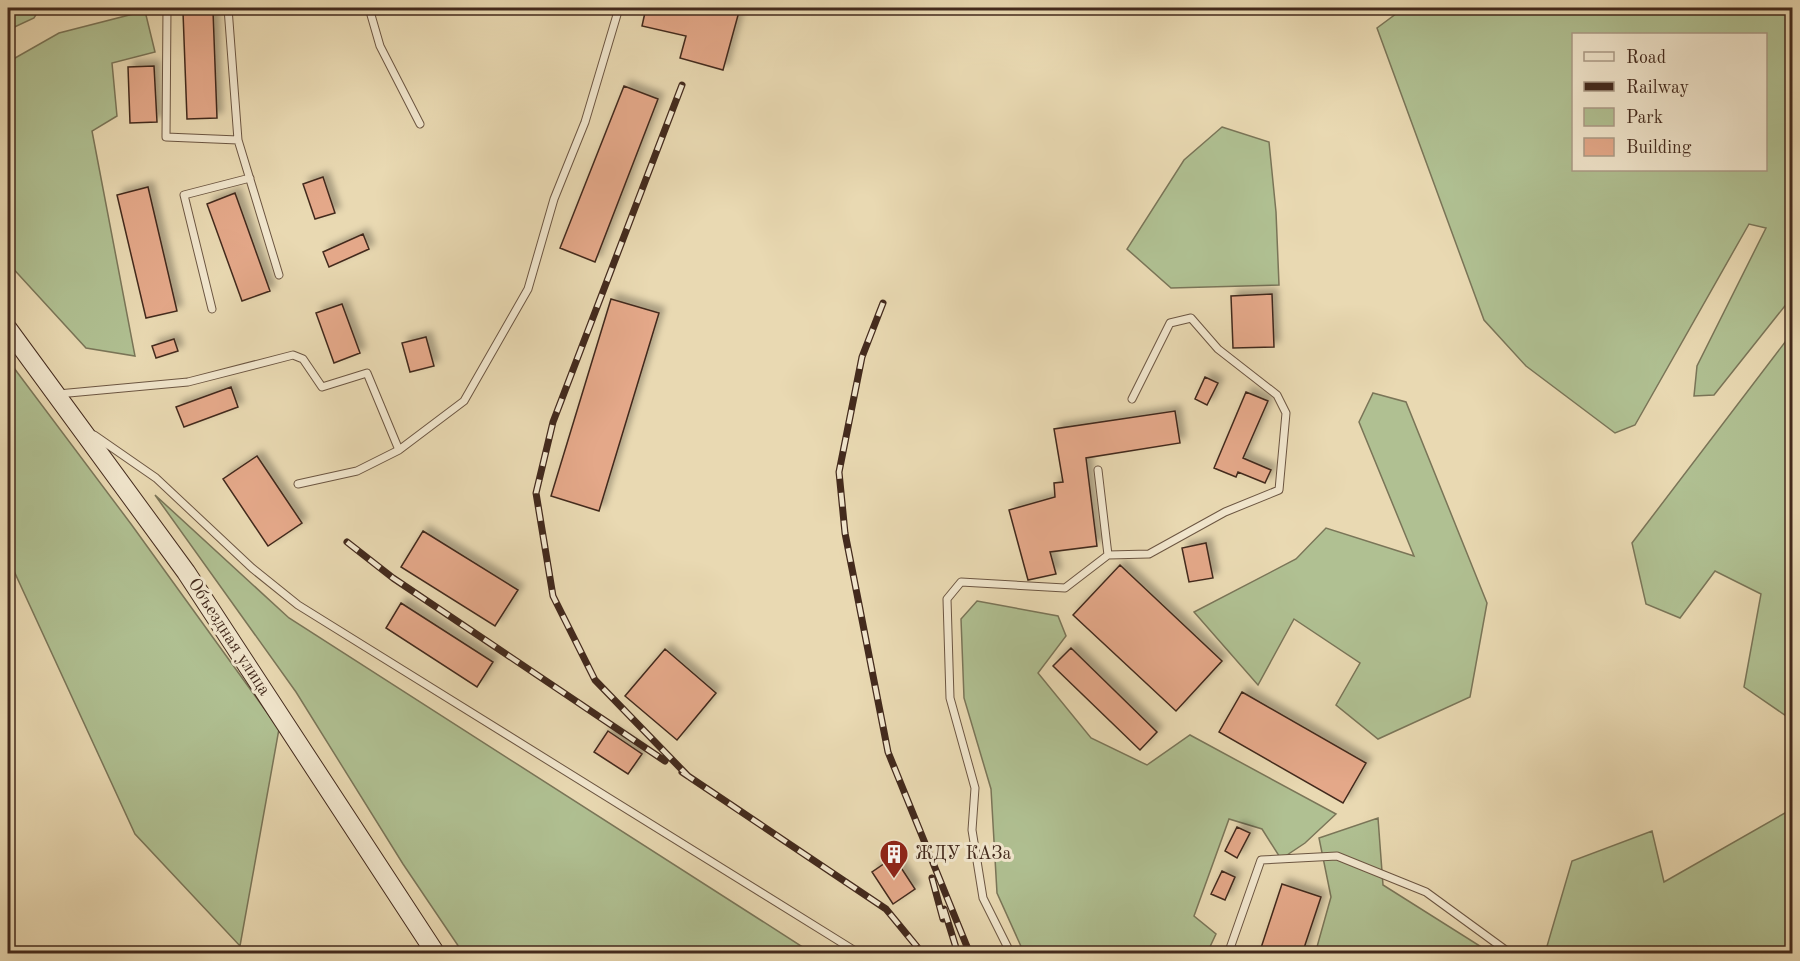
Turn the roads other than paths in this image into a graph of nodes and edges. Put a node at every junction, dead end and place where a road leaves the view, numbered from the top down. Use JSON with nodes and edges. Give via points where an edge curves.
{"nodes":[{"id":1,"x":167,"y":8,"type":"edge"},
{"id":2,"x":228,"y":8,"type":"edge"},
{"id":3,"x":369,"y":8,"type":"edge"},
{"id":4,"x":619,"y":8,"type":"edge"},
{"id":5,"x":420,"y":124,"type":"dead end"},
{"id":6,"x":238,"y":140,"type":"junction"},
{"id":7,"x":250,"y":178,"type":"junction"},
{"id":8,"x":279,"y":276,"type":"dead end"},
{"id":9,"x":212,"y":309,"type":"dead end"},
{"id":10,"x":8,"y":329,"type":"edge"},
{"id":11,"x":55,"y":394,"type":"junction"},
{"id":12,"x":1132,"y":399,"type":"dead end"},
{"id":13,"x":77,"y":423,"type":"junction"},
{"id":14,"x":399,"y":450,"type":"junction"},
{"id":15,"x":1098,"y":470,"type":"dead end"},
{"id":16,"x":298,"y":484,"type":"dead end"},
{"id":17,"x":1108,"y":555,"type":"junction"},
{"id":18,"x":436,"y":954,"type":"edge"},
{"id":19,"x":860,"y":954,"type":"edge"},
{"id":20,"x":1011,"y":954,"type":"edge"},
{"id":21,"x":1228,"y":954,"type":"edge"},
{"id":22,"x":1511,"y":954,"type":"edge"}],
"edges":[{"from":1,"to":6,"type":"lane","via":[[166,137]]},
{"from":2,"to":6,"type":"lane"},
{"from":3,"to":5,"type":"lane","via":[[380,46]]},
{"from":4,"to":14,"type":"lane","via":[[528,289],[464,401]]},
{"from":6,"to":7,"type":"lane"},
{"from":7,"to":8,"type":"lane"},
{"from":7,"to":9,"type":"lane","via":[[184,195]]},
{"from":10,"to":11,"type":"main road","name":"Объездная улица"},
{"from":11,"to":13,"type":"main road","name":"Объездная улица"},
{"from":11,"to":14,"type":"lane","via":[[188,382],[293,355],[303,359],[322,387],[367,374]]},
{"from":12,"to":17,"type":"lane","via":[[1170,323],[1191,318],[1218,349],[1277,395],[1286,413],[1279,490],[1225,512],[1149,554]]},
{"from":13,"to":18,"type":"main road","name":"Объездная улица","via":[[186,572]]},
{"from":13,"to":19,"type":"lane","via":[[156,478],[252,568],[298,604]]},
{"from":14,"to":16,"type":"lane","via":[[357,471]]},
{"from":15,"to":17,"type":"lane"},
{"from":17,"to":20,"type":"lane","via":[[1065,588],[961,582],[946,599],[950,698],[975,788],[972,830],[983,898]]},
{"from":21,"to":22,"type":"lane","via":[[1261,860],[1337,856],[1426,892]]}]}
